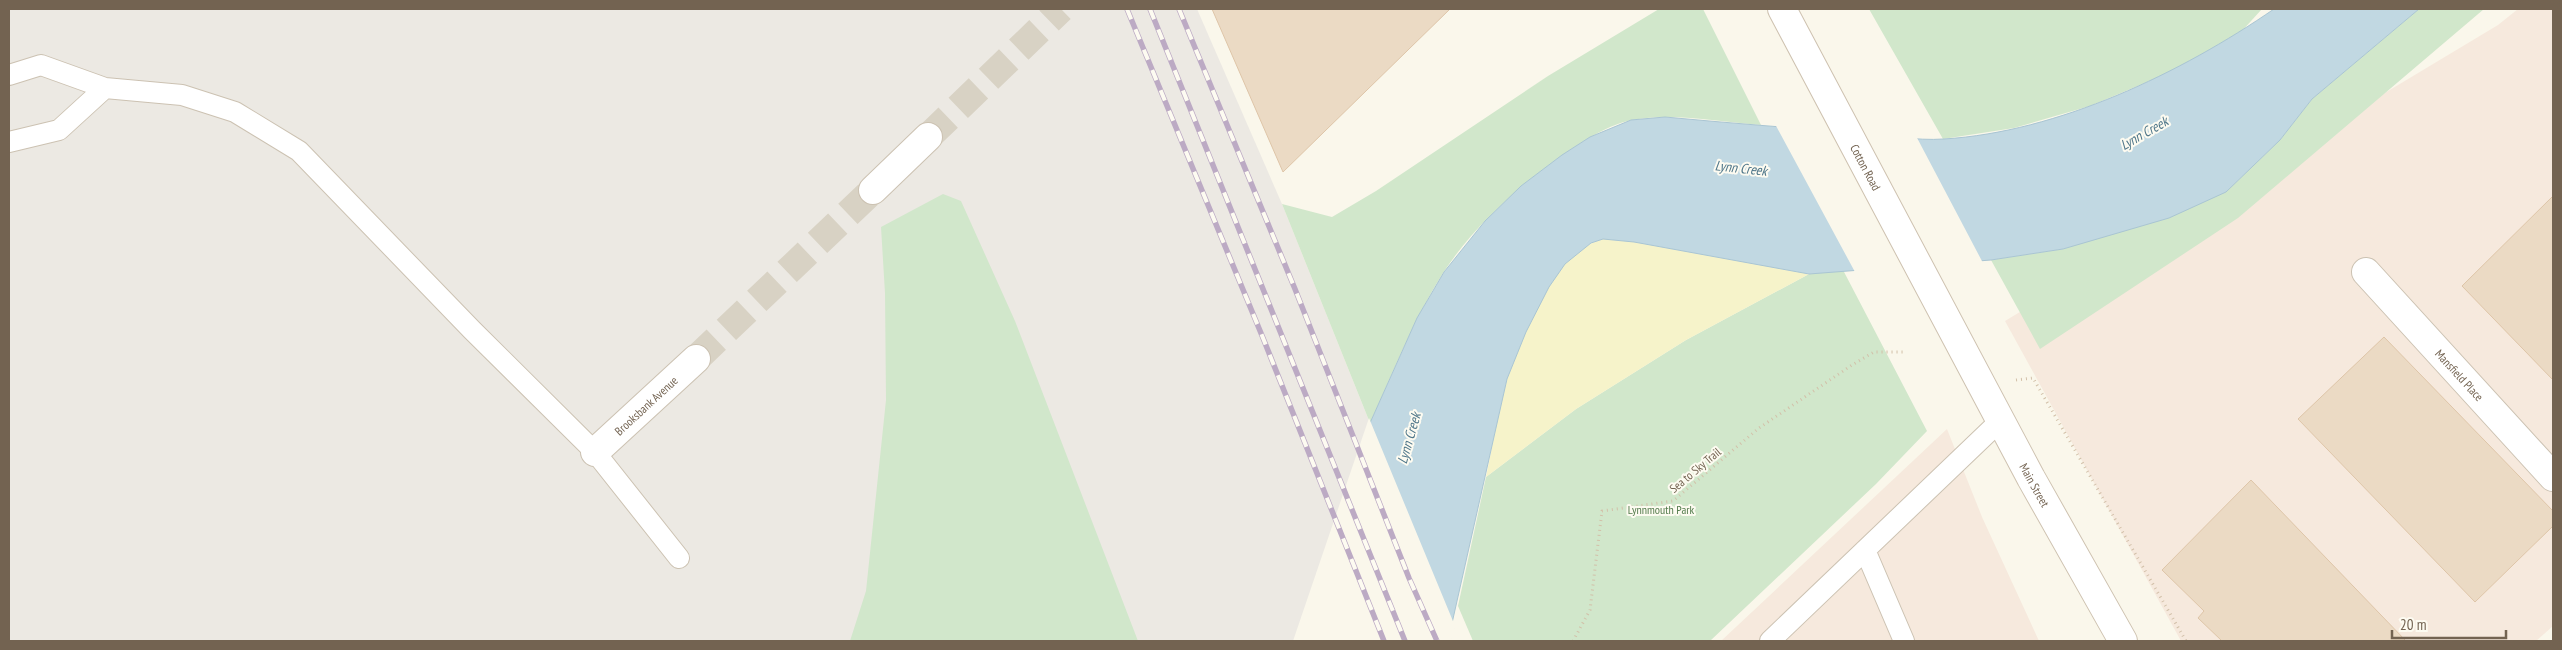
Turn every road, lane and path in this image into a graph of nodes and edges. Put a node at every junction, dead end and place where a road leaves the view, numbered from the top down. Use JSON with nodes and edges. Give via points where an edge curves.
{"nodes":[{"id":1,"x":1784,"y":13,"type":"edge"},
{"id":2,"x":9,"y":75,"type":"edge"},
{"id":3,"x":105,"y":88,"type":"junction"},
{"id":4,"x":928,"y":136,"type":"tunnel mouth"},
{"id":5,"x":9,"y":142,"type":"edge"},
{"id":6,"x":872,"y":190,"type":"tunnel mouth"},
{"id":7,"x":2366,"y":272,"type":"dead end"},
{"id":8,"x":1951,"y":326,"type":"joint"},
{"id":9,"x":1903,"y":352,"type":"dead end"},
{"id":10,"x":696,"y":359,"type":"tunnel mouth"},
{"id":11,"x":2032,"y":378,"type":"dead end"},
{"id":12,"x":2001,"y":420,"type":"junction"},
{"id":13,"x":594,"y":452,"type":"junction"},
{"id":14,"x":2553,"y":477,"type":"edge"},
{"id":15,"x":1865,"y":550,"type":"junction"},
{"id":16,"x":679,"y":558,"type":"dead end"},
{"id":17,"x":1573,"y":641,"type":"edge"},
{"id":18,"x":1770,"y":641,"type":"edge"},
{"id":19,"x":1904,"y":641,"type":"edge"},
{"id":20,"x":2123,"y":641,"type":"edge"},
{"id":21,"x":2186,"y":641,"type":"edge"}],
"edges":[{"from":1,"to":8,"type":"main road","name":"Cotton Road"},
{"from":2,"to":3,"type":"lane","via":[[41,65]]},
{"from":3,"to":5,"type":"lane","via":[[59,130]]},
{"from":3,"to":13,"type":"lane","via":[[182,95],[235,112],[299,151]]},
{"from":4,"to":6,"type":"main road"},
{"from":7,"to":14,"type":"main road","name":"Mansfield Place"},
{"from":8,"to":12,"type":"main road","name":"Main Street"},
{"from":9,"to":17,"type":"path","name":"Sea to Sky Trail","via":[[1874,352],[1759,428],[1673,501],[1602,511],[1590,610]]},
{"from":10,"to":13,"type":"main road","name":"Brooksbank Avenue"},
{"from":11,"to":21,"type":"path"},
{"from":12,"to":15,"type":"lane"},
{"from":12,"to":20,"type":"main road","name":"Main Street"},
{"from":13,"to":16,"type":"lane"},
{"from":15,"to":18,"type":"lane"},
{"from":15,"to":19,"type":"lane"}]}
